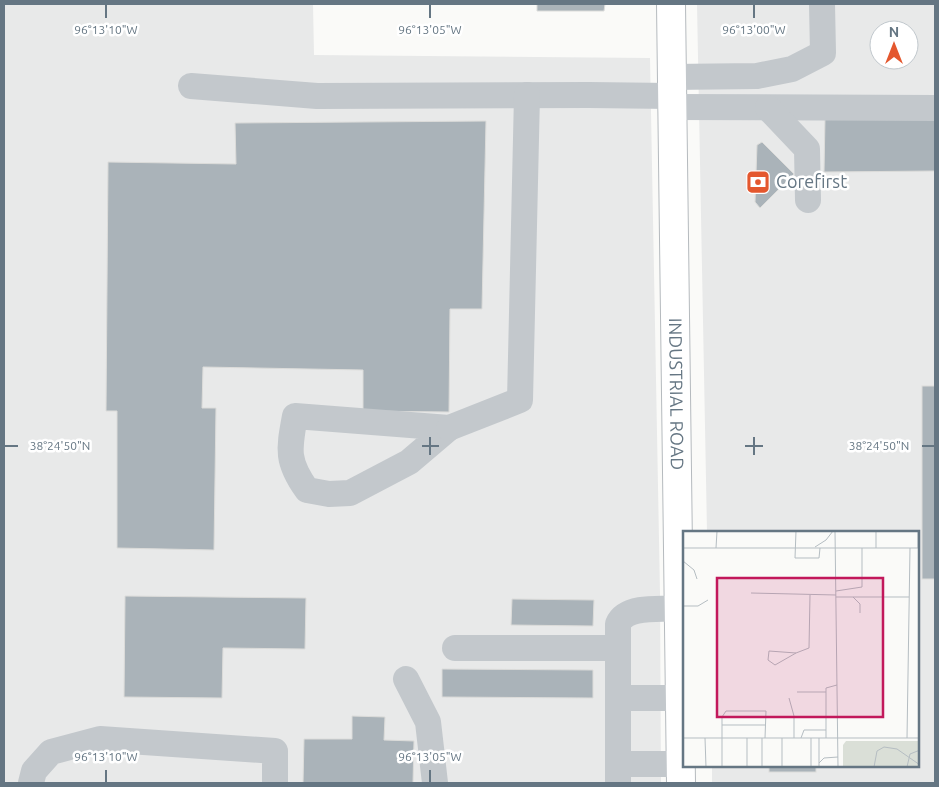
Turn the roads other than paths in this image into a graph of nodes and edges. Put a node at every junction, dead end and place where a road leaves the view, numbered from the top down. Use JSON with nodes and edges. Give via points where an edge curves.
{"nodes":[{"id":1,"x":671,"y":4,"type":"edge"},
{"id":2,"x":822,"y":4,"type":"edge"},
{"id":3,"x":191,"y":86,"type":"dead end"},
{"id":4,"x":671,"y":94,"type":"junction"},
{"id":5,"x":527,"y":95,"type":"junction"},
{"id":6,"x":768,"y":108,"type":"junction"},
{"id":7,"x":935,"y":108,"type":"edge"},
{"id":8,"x":808,"y":200,"type":"dead end"},
{"id":9,"x":449,"y":428,"type":"junction"},
{"id":10,"x":678,"y":608,"type":"junction"},
{"id":11,"x":455,"y":648,"type":"dead end"},
{"id":12,"x":618,"y":648,"type":"junction"},
{"id":13,"x":406,"y":679,"type":"dead end"},
{"id":14,"x":618,"y":698,"type":"junction"},
{"id":15,"x":680,"y":698,"type":"junction"},
{"id":16,"x":618,"y":774,"type":"edge"},
{"id":17,"x":681,"y":774,"type":"edge"},
{"id":18,"x":31,"y":783,"type":"edge"},
{"id":19,"x":275,"y":783,"type":"edge"},
{"id":20,"x":435,"y":783,"type":"edge"}],
"edges":[{"from":1,"to":4,"type":"main road","name":"INDUSTRIAL ROAD"},
{"from":2,"to":4,"type":"lane","via":[[823,53],[792,69]]},
{"from":3,"to":5,"type":"lane","via":[[317,96]]},
{"from":4,"to":5,"type":"lane"},
{"from":4,"to":6,"type":"lane"},
{"from":4,"to":10,"type":"main road","name":"INDUSTRIAL ROAD"},
{"from":5,"to":9,"type":"lane","via":[[520,400]]},
{"from":6,"to":7,"type":"lane"},
{"from":6,"to":8,"type":"lane","via":[[807,149]]},
{"from":9,"to":9,"type":"lane","via":[[295,416],[290,441],[292,464],[307,490],[328,494],[350,493],[409,462]]},
{"from":10,"to":12,"type":"lane","via":[[626,614],[618,624]]},
{"from":10,"to":15,"type":"main road","name":"INDUSTRIAL ROAD"},
{"from":11,"to":12,"type":"lane"},
{"from":12,"to":14,"type":"lane"},
{"from":13,"to":20,"type":"lane","via":[[428,722]]},
{"from":14,"to":15,"type":"lane"},
{"from":14,"to":16,"type":"lane"},
{"from":15,"to":17,"type":"main road","name":"INDUSTRIAL ROAD"},
{"from":16,"to":17,"type":"lane"},
{"from":18,"to":19,"type":"lane","via":[[34,771],[51,752],[100,739],[275,751]]}]}
